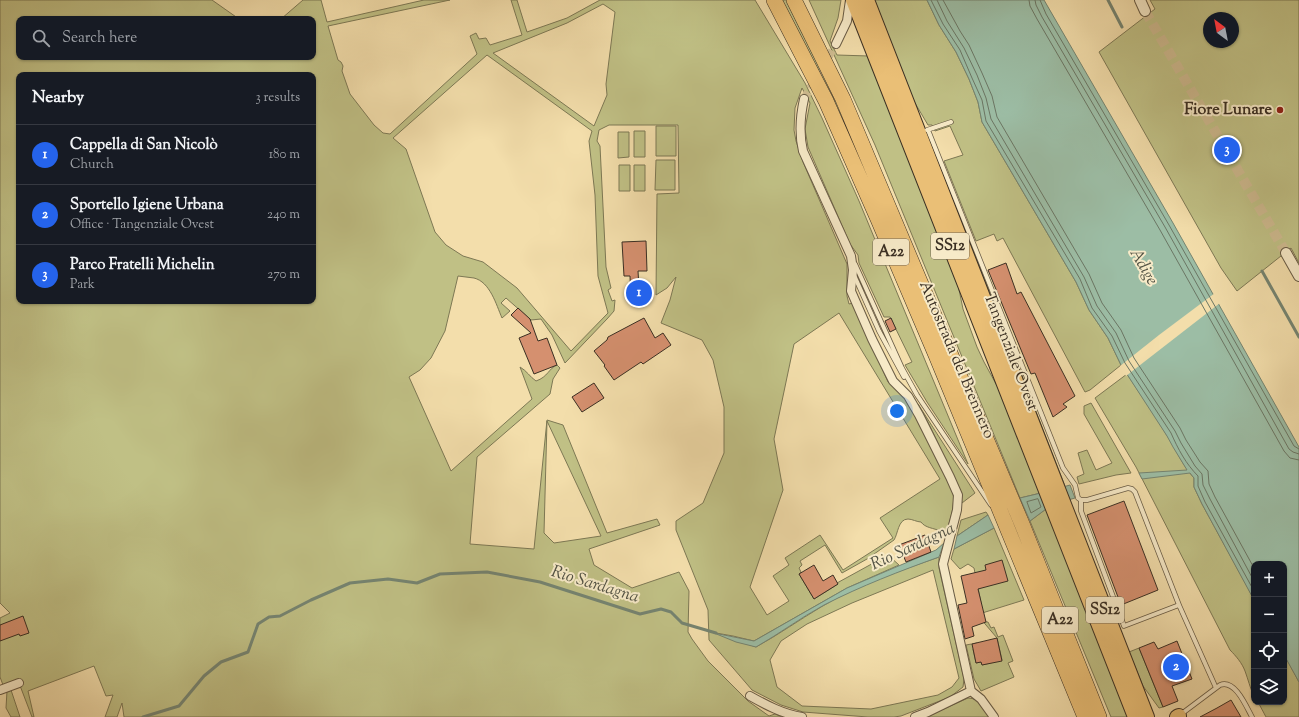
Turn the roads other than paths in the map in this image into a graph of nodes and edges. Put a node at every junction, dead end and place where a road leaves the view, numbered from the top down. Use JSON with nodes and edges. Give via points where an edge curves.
{"nodes":[{"id":1,"x":774,"y":0,"type":"edge"},
{"id":2,"x":794,"y":0,"type":"edge"},
{"id":3,"x":850,"y":0,"type":"edge"},
{"id":4,"x":853,"y":0,"type":"edge"},
{"id":5,"x":867,"y":0,"type":"edge"},
{"id":6,"x":1140,"y":0,"type":"edge"},
{"id":7,"x":1145,"y":11,"type":"tunnel mouth"},
{"id":8,"x":836,"y":44,"type":"tunnel mouth"},
{"id":9,"x":804,"y":99,"type":"tunnel mouth"},
{"id":10,"x":951,"y":122,"type":"dead end"},
{"id":11,"x":924,"y":132,"type":"junction"},
{"id":12,"x":1286,"y":253,"type":"tunnel mouth"},
{"id":13,"x":851,"y":256,"type":"junction"},
{"id":14,"x":853,"y":273,"type":"junction"},
{"id":15,"x":1299,"y":276,"type":"edge"},
{"id":16,"x":917,"y":395,"type":"junction"},
{"id":17,"x":1052,"y":490,"type":"junction"},
{"id":18,"x":1081,"y":500,"type":"junction"},
{"id":19,"x":1057,"y":504,"type":"junction"},
{"id":20,"x":996,"y":509,"type":"junction"},
{"id":21,"x":1179,"y":605,"type":"junction"},
{"id":22,"x":19,"y":683,"type":"dead end"},
{"id":23,"x":1216,"y":688,"type":"junction"},
{"id":24,"x":0,"y":690,"type":"edge"},
{"id":25,"x":971,"y":691,"type":"junction"},
{"id":26,"x":750,"y":696,"type":"dead end"},
{"id":27,"x":1178,"y":716,"type":"edge"},
{"id":28,"x":802,"y":717,"type":"edge"},
{"id":29,"x":915,"y":717,"type":"edge"},
{"id":30,"x":994,"y":717,"type":"edge"},
{"id":31,"x":1085,"y":717,"type":"edge"},
{"id":32,"x":1099,"y":717,"type":"edge"},
{"id":33,"x":1135,"y":717,"type":"edge"},
{"id":34,"x":1147,"y":717,"type":"edge"},
{"id":35,"x":1252,"y":717,"type":"edge"}],
"edges":[{"from":1,"to":20,"type":"highway","name":"Autostrada del Brennero","number":"A22","via":[[826,101],[936,355]]},
{"from":2,"to":32,"type":"highway","name":"Autostrada del Brennero","number":"A22","via":[[843,99],[1022,524]]},
{"from":3,"to":8,"type":"street","via":[[847,21]]},
{"from":4,"to":17,"type":"highway","name":"Tangenziale Ovest","number":"SS12"},
{"from":5,"to":11,"type":"highway","name":"Tangenziale Ovest","number":"SS12"},
{"from":6,"to":7,"type":"street"},
{"from":9,"to":13,"type":"street","via":[[800,130],[803,151]]},
{"from":10,"to":11,"type":"lane"},
{"from":11,"to":17,"type":"highway","name":"Tangenziale Ovest","number":"SS12"},
{"from":11,"to":18,"type":"lane","via":[[1063,468]]},
{"from":12,"to":15,"type":"street"},
{"from":13,"to":14,"type":"street"},
{"from":13,"to":16,"type":"lane"},
{"from":14,"to":16,"type":"lane","via":[[879,331]]},
{"from":14,"to":25,"type":"street","via":[[851,291],[872,339],[893,380],[915,408],[958,495],[957,510],[944,564]]},
{"from":16,"to":20,"type":"lane"},
{"from":17,"to":19,"type":"highway","name":"Tangenziale Ovest","number":"SS12"},
{"from":18,"to":21,"type":"lane","via":[[1126,488],[1135,492]]},
{"from":18,"to":21,"type":"lane","via":[[1081,511],[1124,626]]},
{"from":19,"to":33,"type":"highway","name":"Tangenziale Ovest","number":"SS12"},
{"from":19,"to":34,"type":"highway","name":"Tangenziale Ovest","number":"SS12"},
{"from":20,"to":31,"type":"highway","name":"Autostrada del Brennero","number":"A22","via":[[1008,530]]},
{"from":21,"to":23,"type":"lane"},
{"from":22,"to":24,"type":"street"},
{"from":23,"to":27,"type":"lane"},
{"from":23,"to":35,"type":"lane","via":[[1225,683],[1230,685],[1239,694]]},
{"from":25,"to":29,"type":"street"},
{"from":25,"to":30,"type":"street"},
{"from":26,"to":28,"type":"street","via":[[771,708]]}]}
